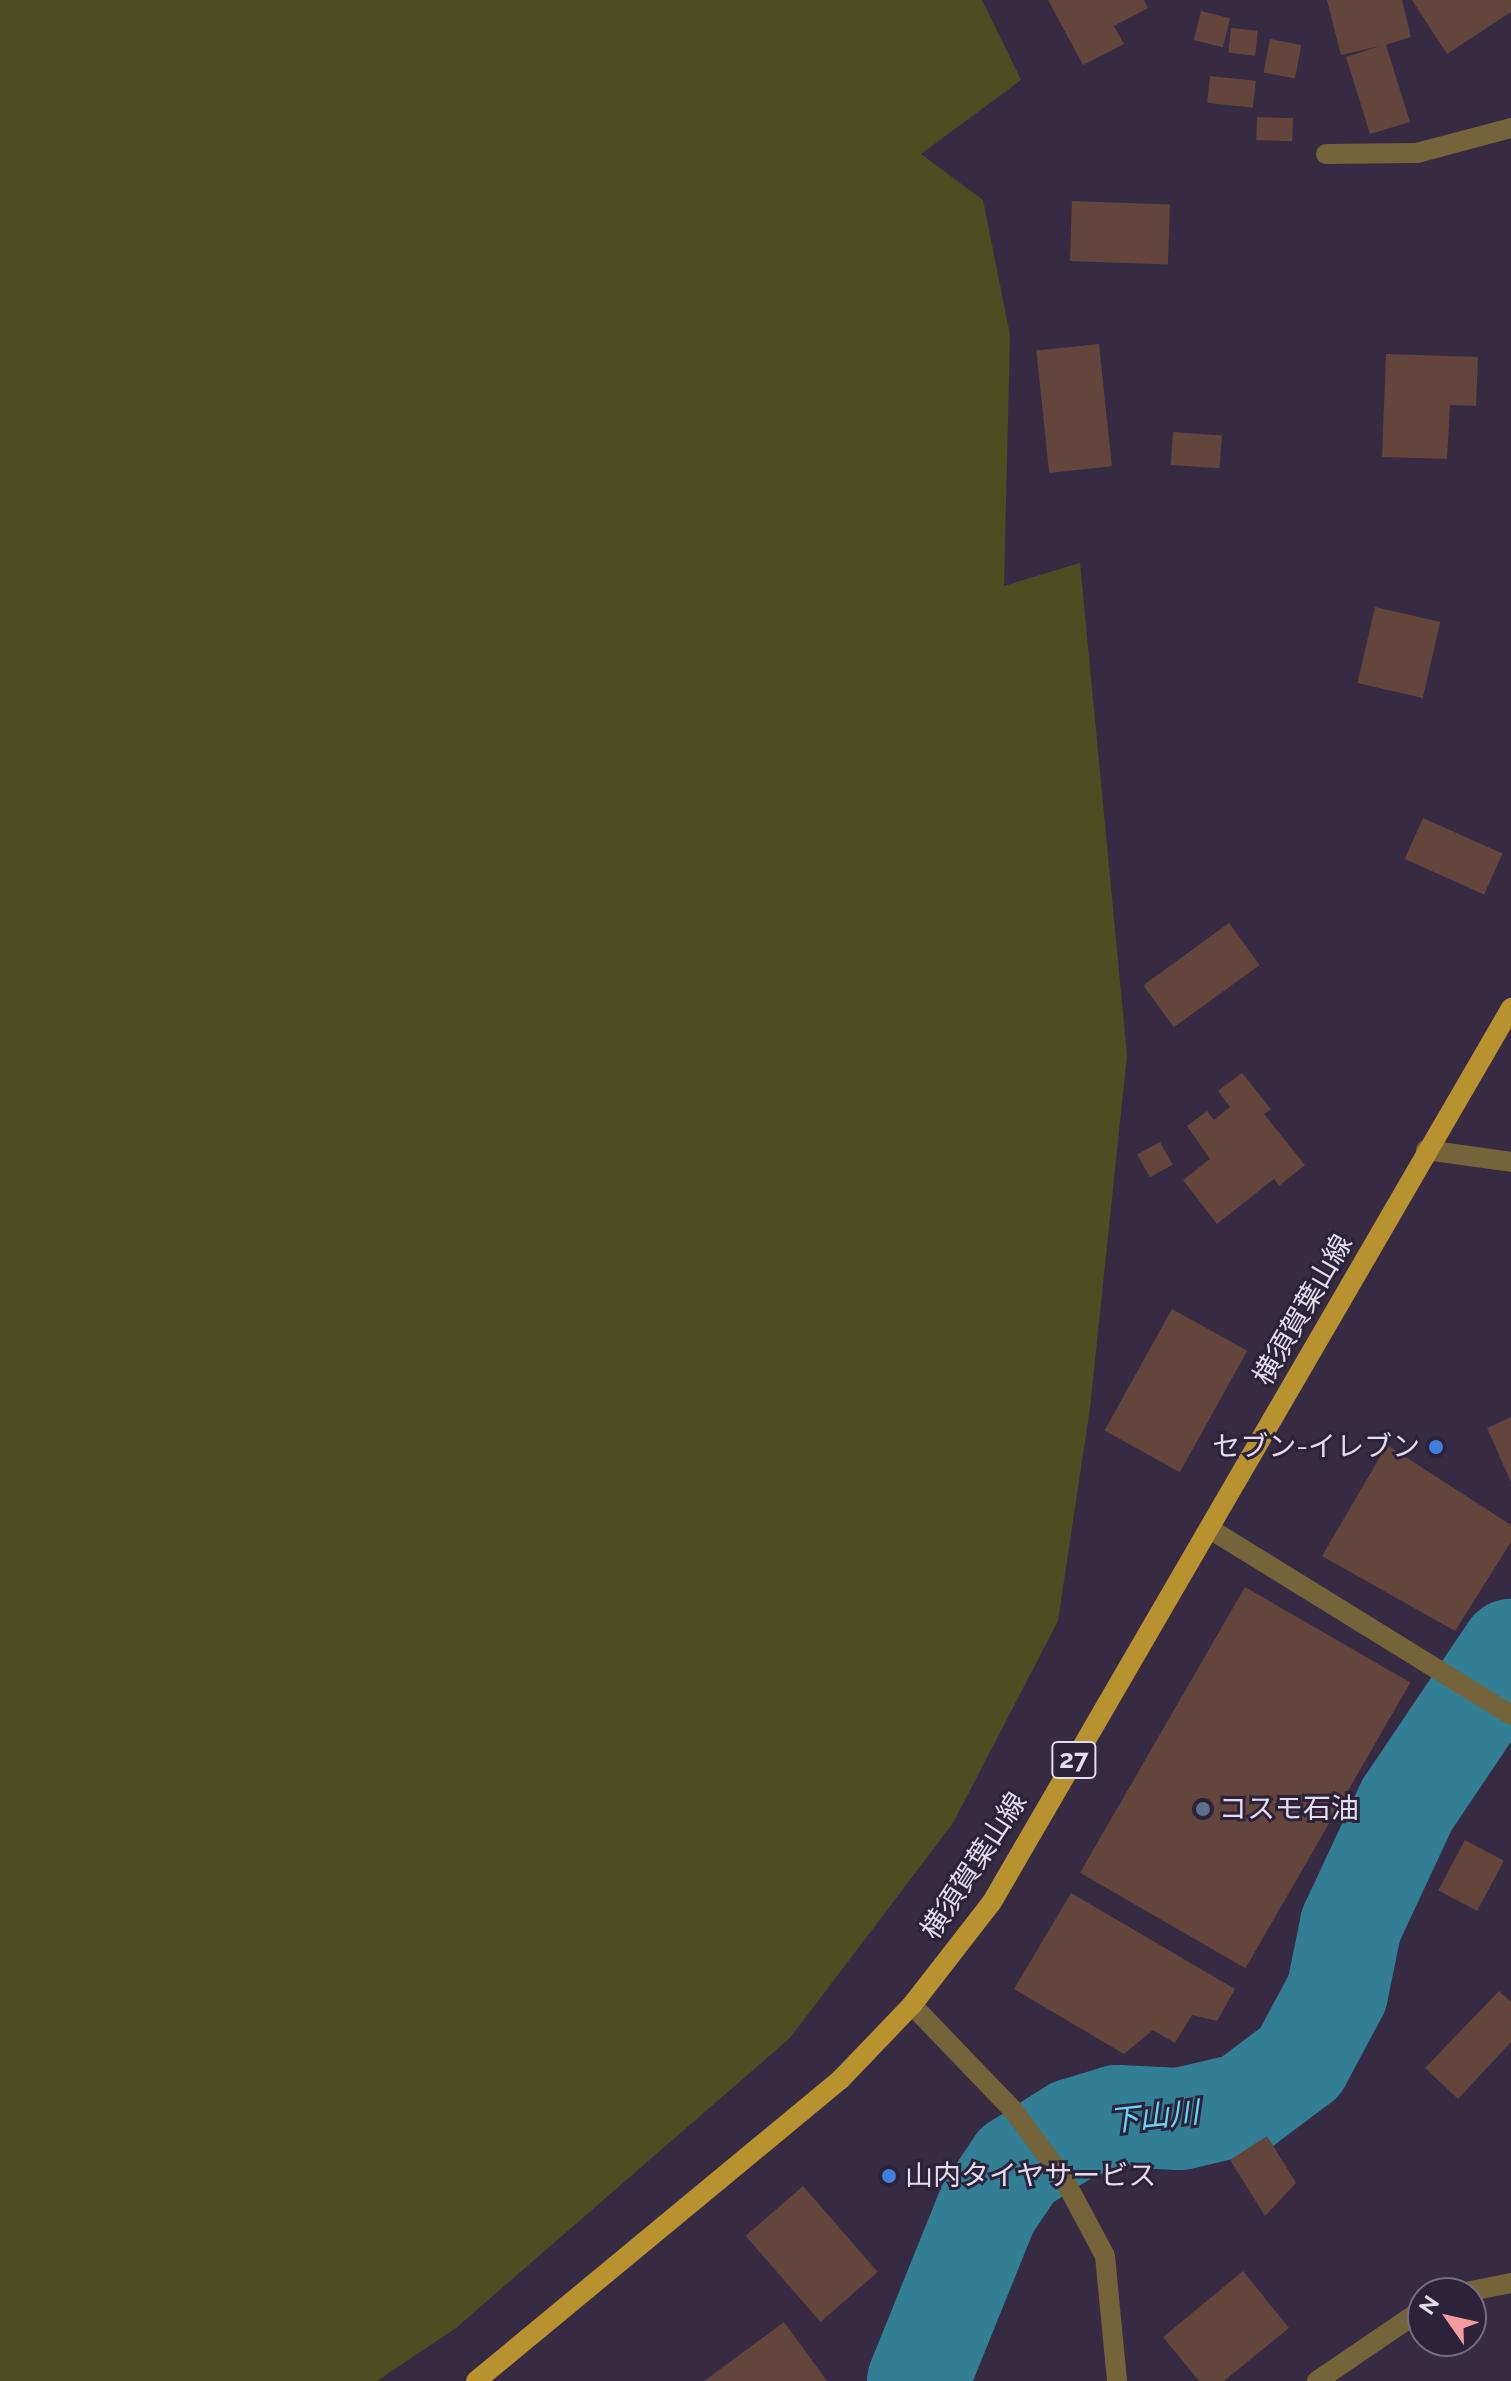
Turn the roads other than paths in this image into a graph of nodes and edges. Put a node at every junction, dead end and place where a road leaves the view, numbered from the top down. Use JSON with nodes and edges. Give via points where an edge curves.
{"nodes":[{"id":1,"x":1511,"y":128,"type":"edge"},
{"id":2,"x":1326,"y":154,"type":"dead end"},
{"id":3,"x":1511,"y":1008,"type":"edge"},
{"id":4,"x":1426,"y":1150,"type":"junction"},
{"id":5,"x":1511,"y":1162,"type":"edge"},
{"id":6,"x":1210,"y":1529,"type":"junction"},
{"id":7,"x":1511,"y":1715,"type":"edge"},
{"id":8,"x":912,"y":2005,"type":"junction"},
{"id":9,"x":1511,"y":2283,"type":"edge"},
{"id":10,"x":1487,"y":2288,"type":"edge"},
{"id":11,"x":1407,"y":2320,"type":"edge"},
{"id":12,"x":476,"y":2381,"type":"edge"},
{"id":13,"x":1117,"y":2381,"type":"edge"},
{"id":14,"x":1317,"y":2381,"type":"edge"}],
"edges":[{"from":1,"to":2,"type":"street","via":[[1417,153]]},
{"from":3,"to":4,"type":"main road","name":"横須賀葉山線","number":"27"},
{"from":4,"to":5,"type":"street"},
{"from":4,"to":6,"type":"main road","name":"横須賀葉山線","number":"27"},
{"from":6,"to":7,"type":"street"},
{"from":6,"to":8,"type":"main road","name":"横須賀葉山線","number":"27","via":[[992,1902]]},
{"from":8,"to":12,"type":"main road","name":"横須賀葉山線","number":"27","via":[[840,2080]]},
{"from":8,"to":13,"type":"street","via":[[1013,2110],[1064,2179],[1105,2256]]},
{"from":9,"to":10,"type":"street"},
{"from":11,"to":14,"type":"street"}]}
